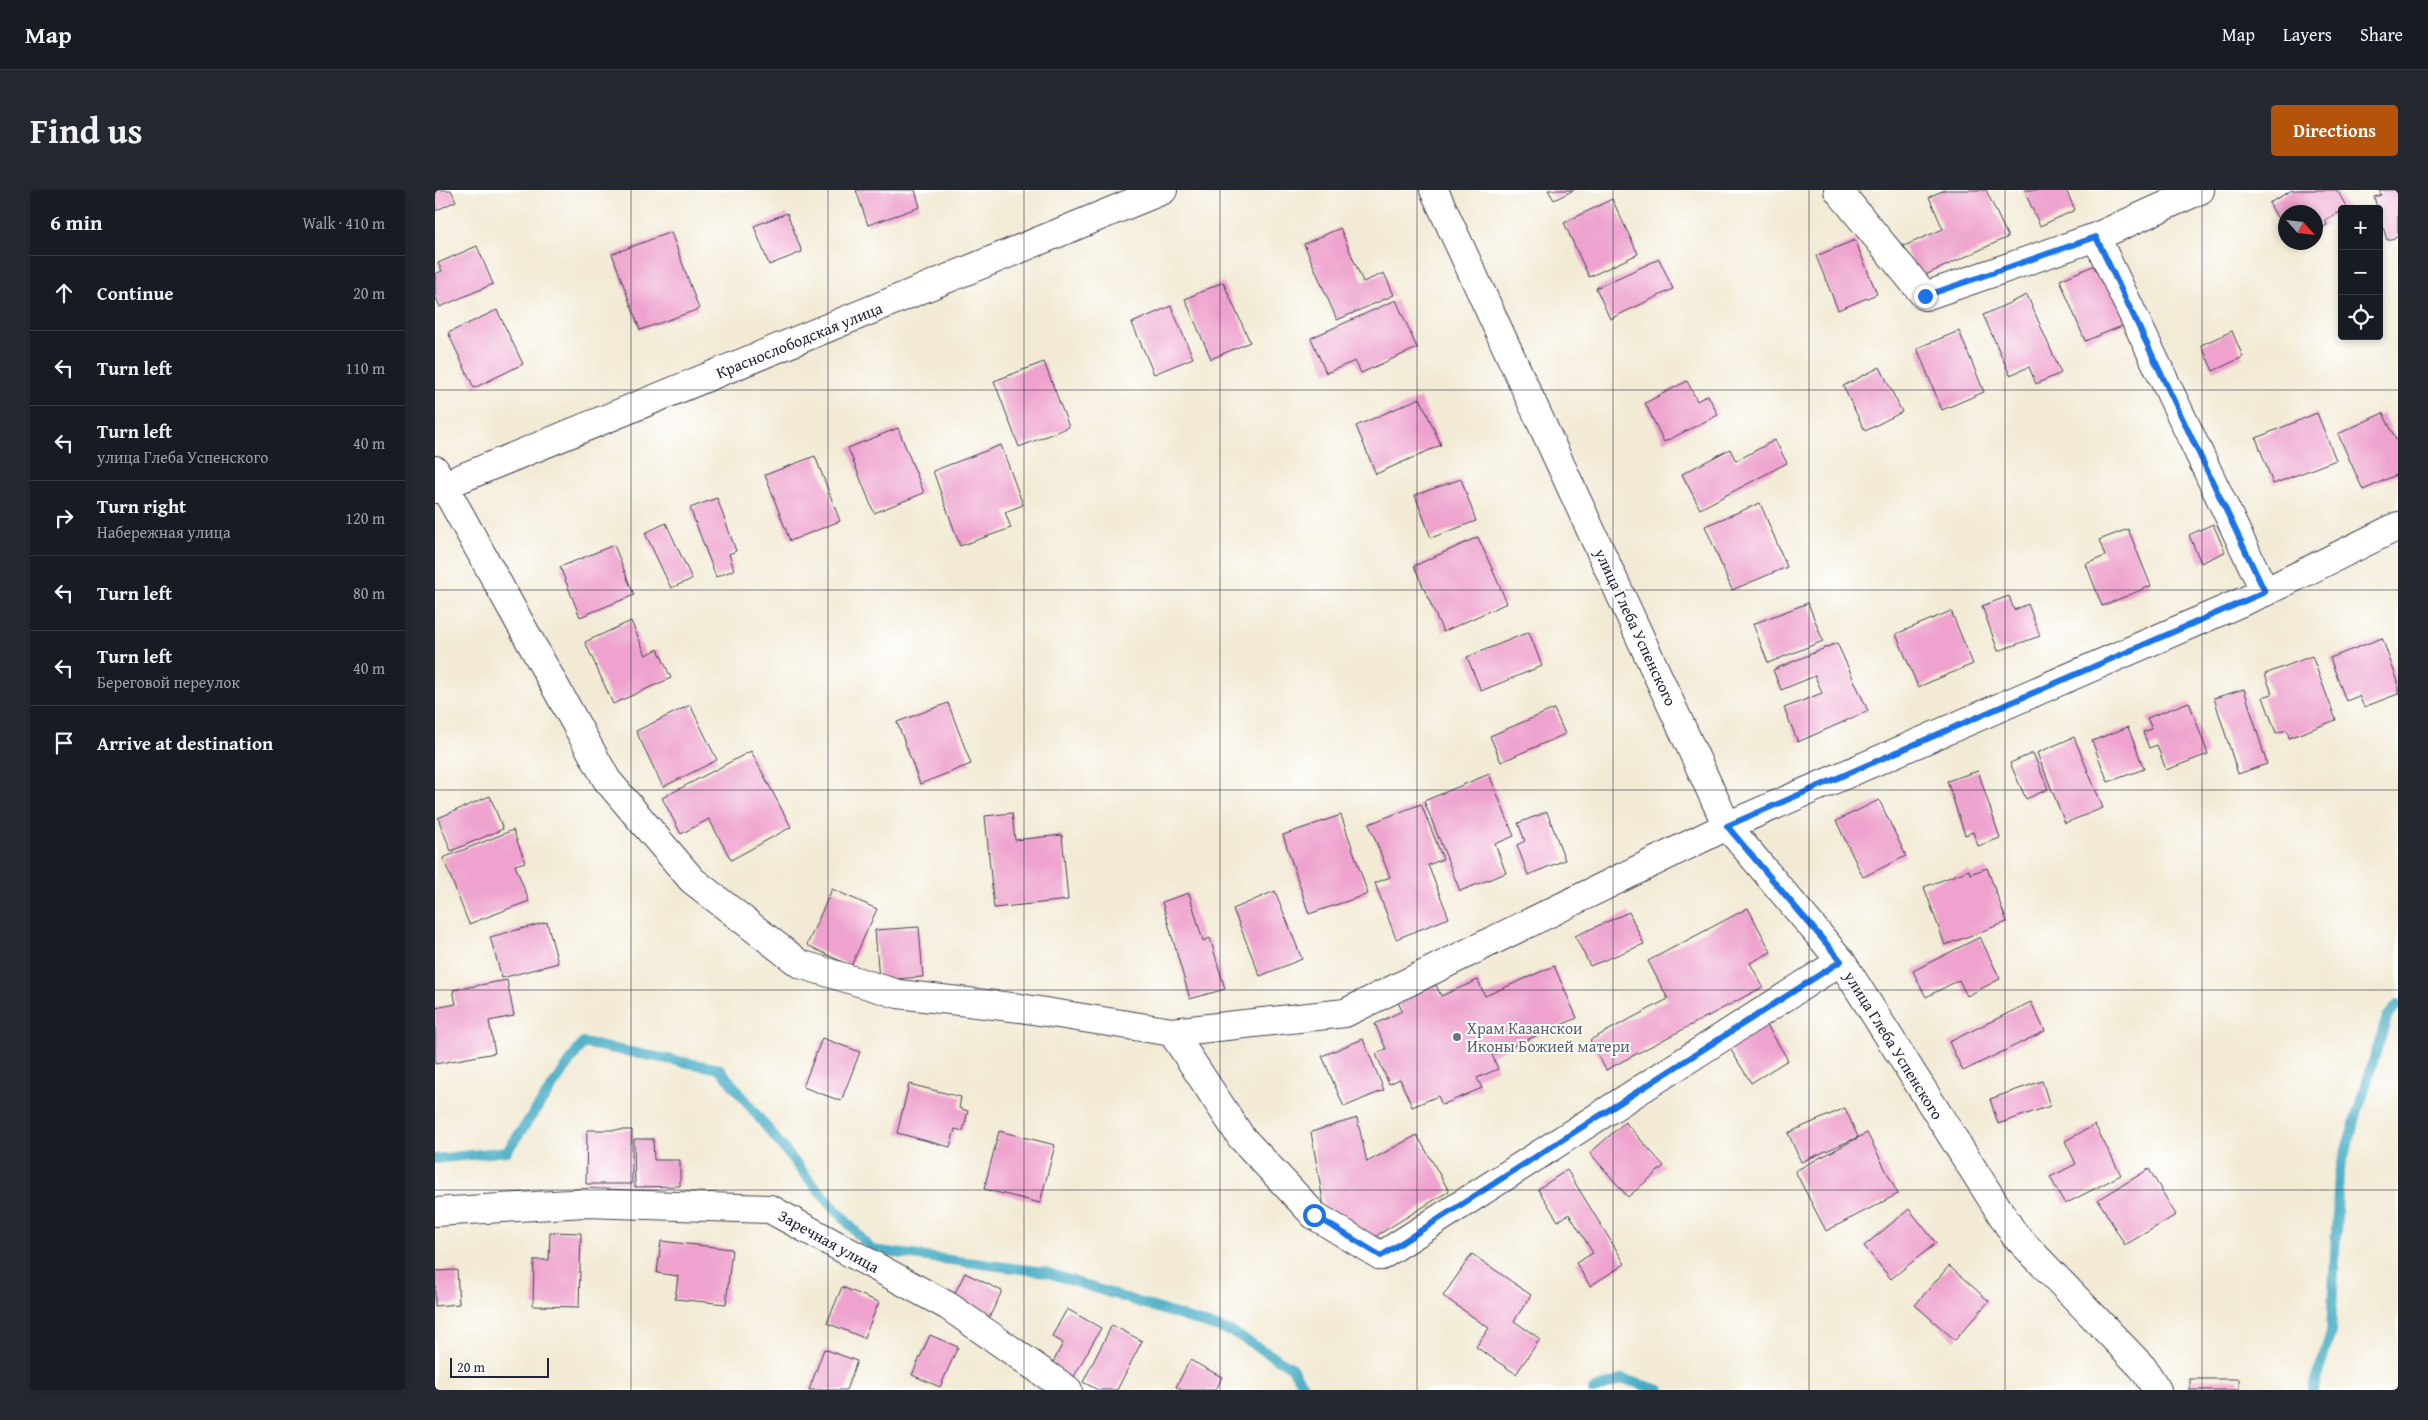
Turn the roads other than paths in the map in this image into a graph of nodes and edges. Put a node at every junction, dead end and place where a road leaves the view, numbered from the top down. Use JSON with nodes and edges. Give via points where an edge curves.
{"nodes":[{"id":1,"x":1163,"y":190,"type":"edge"},
{"id":2,"x":1435,"y":190,"type":"edge"},
{"id":3,"x":1838,"y":190,"type":"edge"},
{"id":4,"x":2200,"y":190,"type":"edge"},
{"id":5,"x":2096,"y":237,"type":"junction"},
{"id":6,"x":437,"y":482,"type":"edge"},
{"id":7,"x":2398,"y":526,"type":"edge"},
{"id":8,"x":2265,"y":592,"type":"junction"},
{"id":9,"x":1727,"y":826,"type":"junction"},
{"id":10,"x":1841,"y":961,"type":"junction"},
{"id":11,"x":1172,"y":1032,"type":"junction"},
{"id":12,"x":435,"y":1212,"type":"edge"},
{"id":13,"x":1068,"y":1390,"type":"edge"},
{"id":14,"x":2157,"y":1390,"type":"edge"}],
"edges":[{"from":1,"to":6,"type":"street","name":"Краснослободская улица"},
{"from":2,"to":9,"type":"street","name":"улица Глеба Успенского"},
{"from":3,"to":5,"type":"street","via":[[1925,296]]},
{"from":4,"to":5,"type":"street"},
{"from":5,"to":8,"type":"street"},
{"from":6,"to":11,"type":"street","via":[[607,780],[692,880],[800,964],[898,994],[1020,1008]]},
{"from":7,"to":8,"type":"street"},
{"from":8,"to":9,"type":"street"},
{"from":9,"to":10,"type":"street","name":"улица Глеба Успенского"},
{"from":9,"to":11,"type":"street","via":[[1345,1012]]},
{"from":10,"to":11,"type":"street","via":[[1381,1256],[1314,1215],[1241,1137]]},
{"from":10,"to":14,"type":"street","name":"улица Глеба Успенского","via":[[2014,1234],[2143,1368]]},
{"from":12,"to":13,"type":"street","name":"Заречная улица","via":[[585,1203],[770,1209],[948,1306]]}]}
